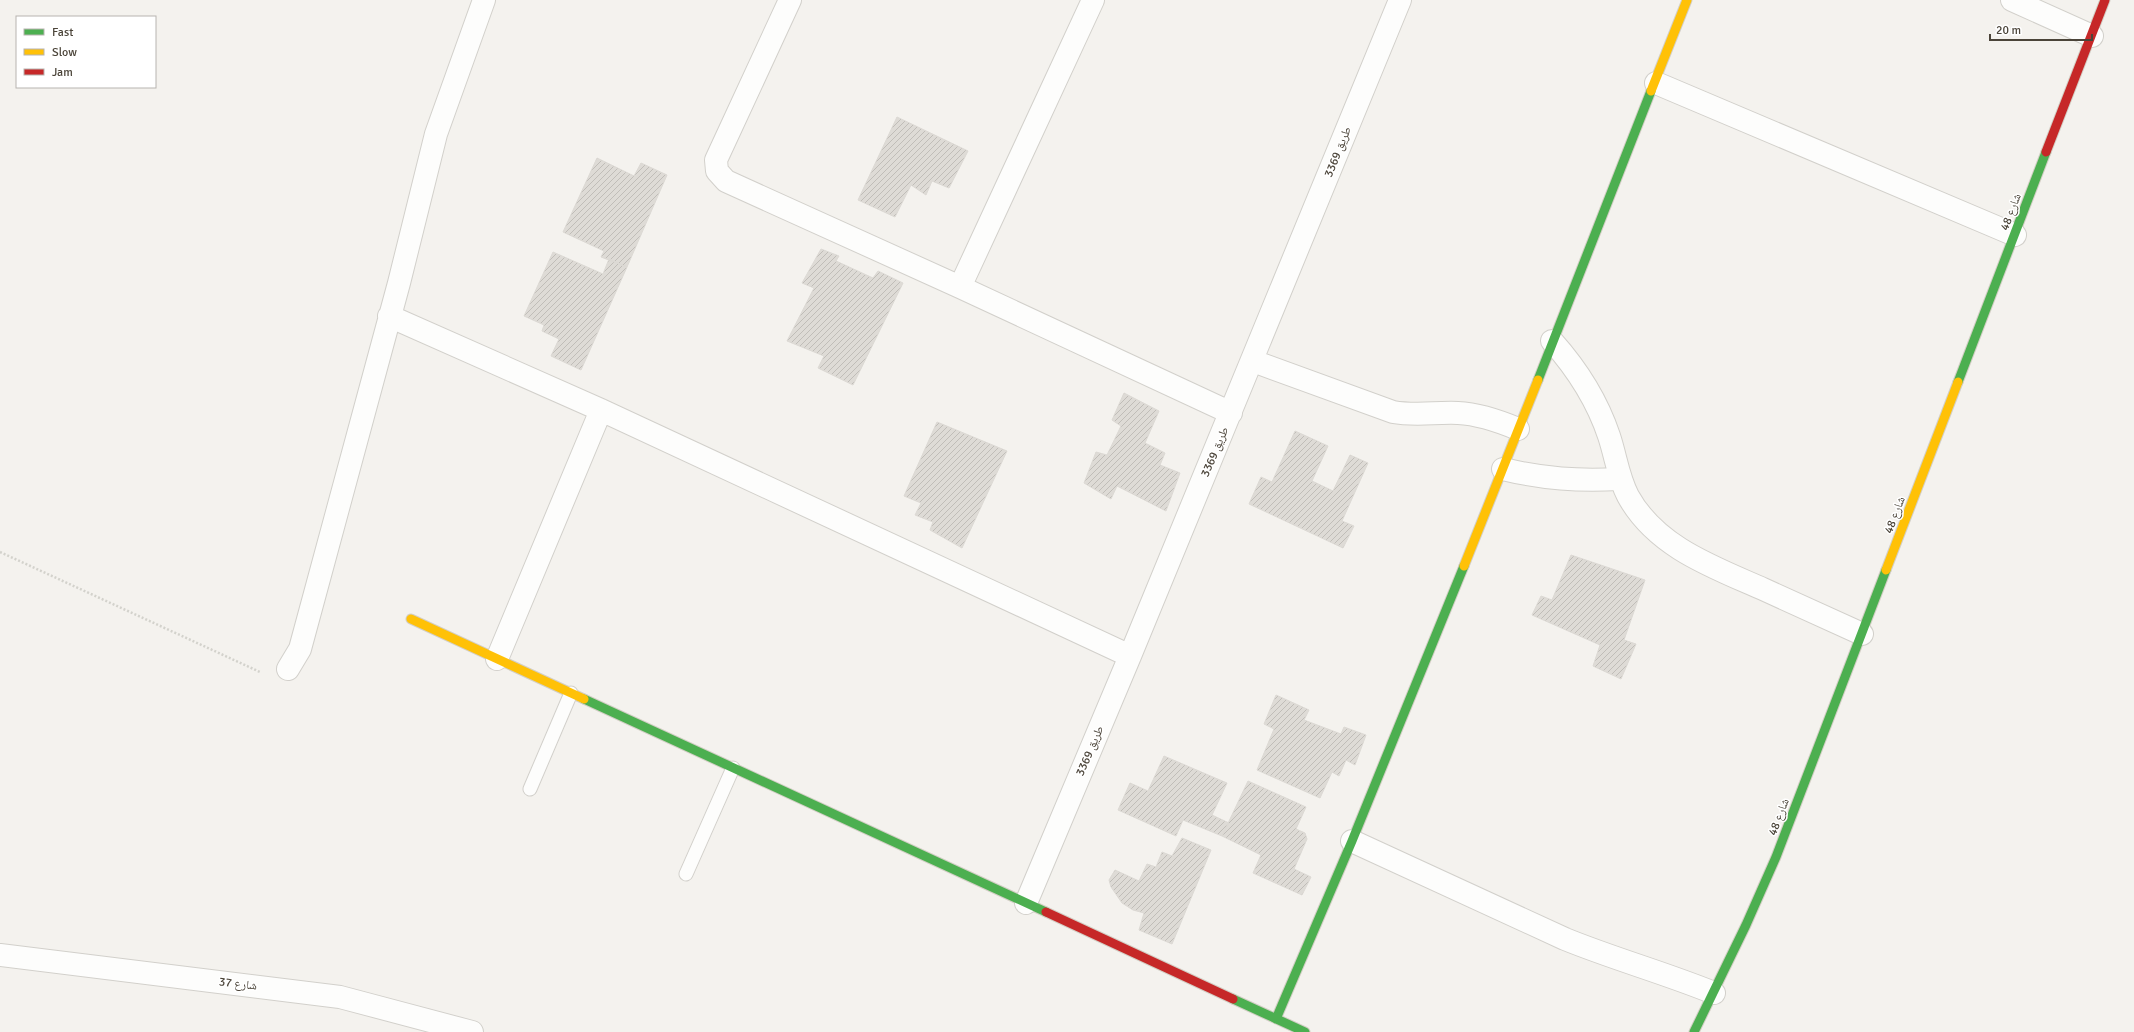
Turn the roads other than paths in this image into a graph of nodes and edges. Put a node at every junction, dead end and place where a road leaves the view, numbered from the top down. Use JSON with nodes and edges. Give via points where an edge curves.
{"nodes":[{"id":1,"x":484,"y":0,"type":"edge"},
{"id":2,"x":790,"y":0,"type":"edge"},
{"id":3,"x":1093,"y":0,"type":"edge"},
{"id":4,"x":1400,"y":0,"type":"edge"},
{"id":5,"x":1687,"y":0,"type":"edge"},
{"id":6,"x":2012,"y":0,"type":"edge"},
{"id":7,"x":2105,"y":0,"type":"edge"},
{"id":8,"x":2092,"y":36,"type":"junction"},
{"id":9,"x":1656,"y":83,"type":"junction"},
{"id":10,"x":2015,"y":235,"type":"junction"},
{"id":11,"x":960,"y":287,"type":"junction"},
{"id":12,"x":389,"y":316,"type":"junction"},
{"id":13,"x":1552,"y":341,"type":"junction"},
{"id":14,"x":1252,"y":361,"type":"junction"},
{"id":15,"x":601,"y":410,"type":"junction"},
{"id":16,"x":1231,"y":413,"type":"junction"},
{"id":17,"x":1518,"y":429,"type":"junction"},
{"id":18,"x":1503,"y":469,"type":"junction"},
{"id":19,"x":1619,"y":479,"type":"junction"},
{"id":20,"x":411,"y":619,"type":"dead end"},
{"id":21,"x":1862,"y":634,"type":"junction"},
{"id":22,"x":1130,"y":656,"type":"junction"},
{"id":23,"x":498,"y":659,"type":"junction"},
{"id":24,"x":288,"y":669,"type":"road end"},
{"id":25,"x":571,"y":693,"type":"junction"},
{"id":26,"x":733,"y":768,"type":"junction"},
{"id":27,"x":530,"y":789,"type":"dead end"},
{"id":28,"x":1352,"y":841,"type":"junction"},
{"id":29,"x":686,"y":874,"type":"dead end"},
{"id":30,"x":1026,"y":903,"type":"junction"},
{"id":31,"x":0,"y":955,"type":"edge"},
{"id":32,"x":1714,"y":993,"type":"junction"},
{"id":33,"x":1276,"y":1018,"type":"junction"},
{"id":34,"x":472,"y":1032,"type":"edge"},
{"id":35,"x":1305,"y":1032,"type":"edge"},
{"id":36,"x":1694,"y":1032,"type":"edge"}],
"edges":[{"from":1,"to":12,"type":"street","via":[[436,134]]},
{"from":2,"to":11,"type":"street","via":[[716,160],[717,171],[726,181]]},
{"from":3,"to":11,"type":"street"},
{"from":4,"to":14,"type":"street","name":"طريق 3369"},
{"from":5,"to":9,"type":"street"},
{"from":6,"to":8,"type":"street"},
{"from":7,"to":8,"type":"street","name":"شارع 48"},
{"from":8,"to":10,"type":"street","name":"شارع 48"},
{"from":9,"to":10,"type":"street"},
{"from":9,"to":13,"type":"street"},
{"from":10,"to":21,"type":"street","name":"شارع 48"},
{"from":11,"to":16,"type":"street"},
{"from":12,"to":15,"type":"street"},
{"from":12,"to":24,"type":"street","via":[[300,649]]},
{"from":13,"to":17,"type":"street"},
{"from":13,"to":19,"type":"street","via":[[1580,376],[1601,415],[1616,457]]},
{"from":14,"to":16,"type":"street","name":"طريق 3369"},
{"from":14,"to":17,"type":"street","via":[[1393,412],[1408,415],[1459,413],[1479,416]]},
{"from":15,"to":22,"type":"street"},
{"from":15,"to":23,"type":"street"},
{"from":16,"to":22,"type":"street","name":"طريق 3369"},
{"from":17,"to":18,"type":"street"},
{"from":18,"to":19,"type":"street","via":[[1561,480]]},
{"from":18,"to":28,"type":"street"},
{"from":19,"to":21,"type":"street","via":[[1642,516],[1674,546],[1693,558]]},
{"from":20,"to":23,"type":"street"},
{"from":21,"to":32,"type":"street","name":"شارع 48","via":[[1776,857]]},
{"from":22,"to":30,"type":"street","name":"طريق 3369"},
{"from":23,"to":25,"type":"street"},
{"from":25,"to":26,"type":"street"},
{"from":25,"to":27,"type":"lane"},
{"from":26,"to":29,"type":"lane"},
{"from":26,"to":30,"type":"street"},
{"from":28,"to":32,"type":"street","via":[[1565,939]]},
{"from":28,"to":33,"type":"street"},
{"from":30,"to":33,"type":"street"},
{"from":31,"to":34,"type":"street","name":"شارع 37","via":[[340,997]]},
{"from":32,"to":36,"type":"street","name":"شارع 48"},
{"from":33,"to":35,"type":"street"}]}
